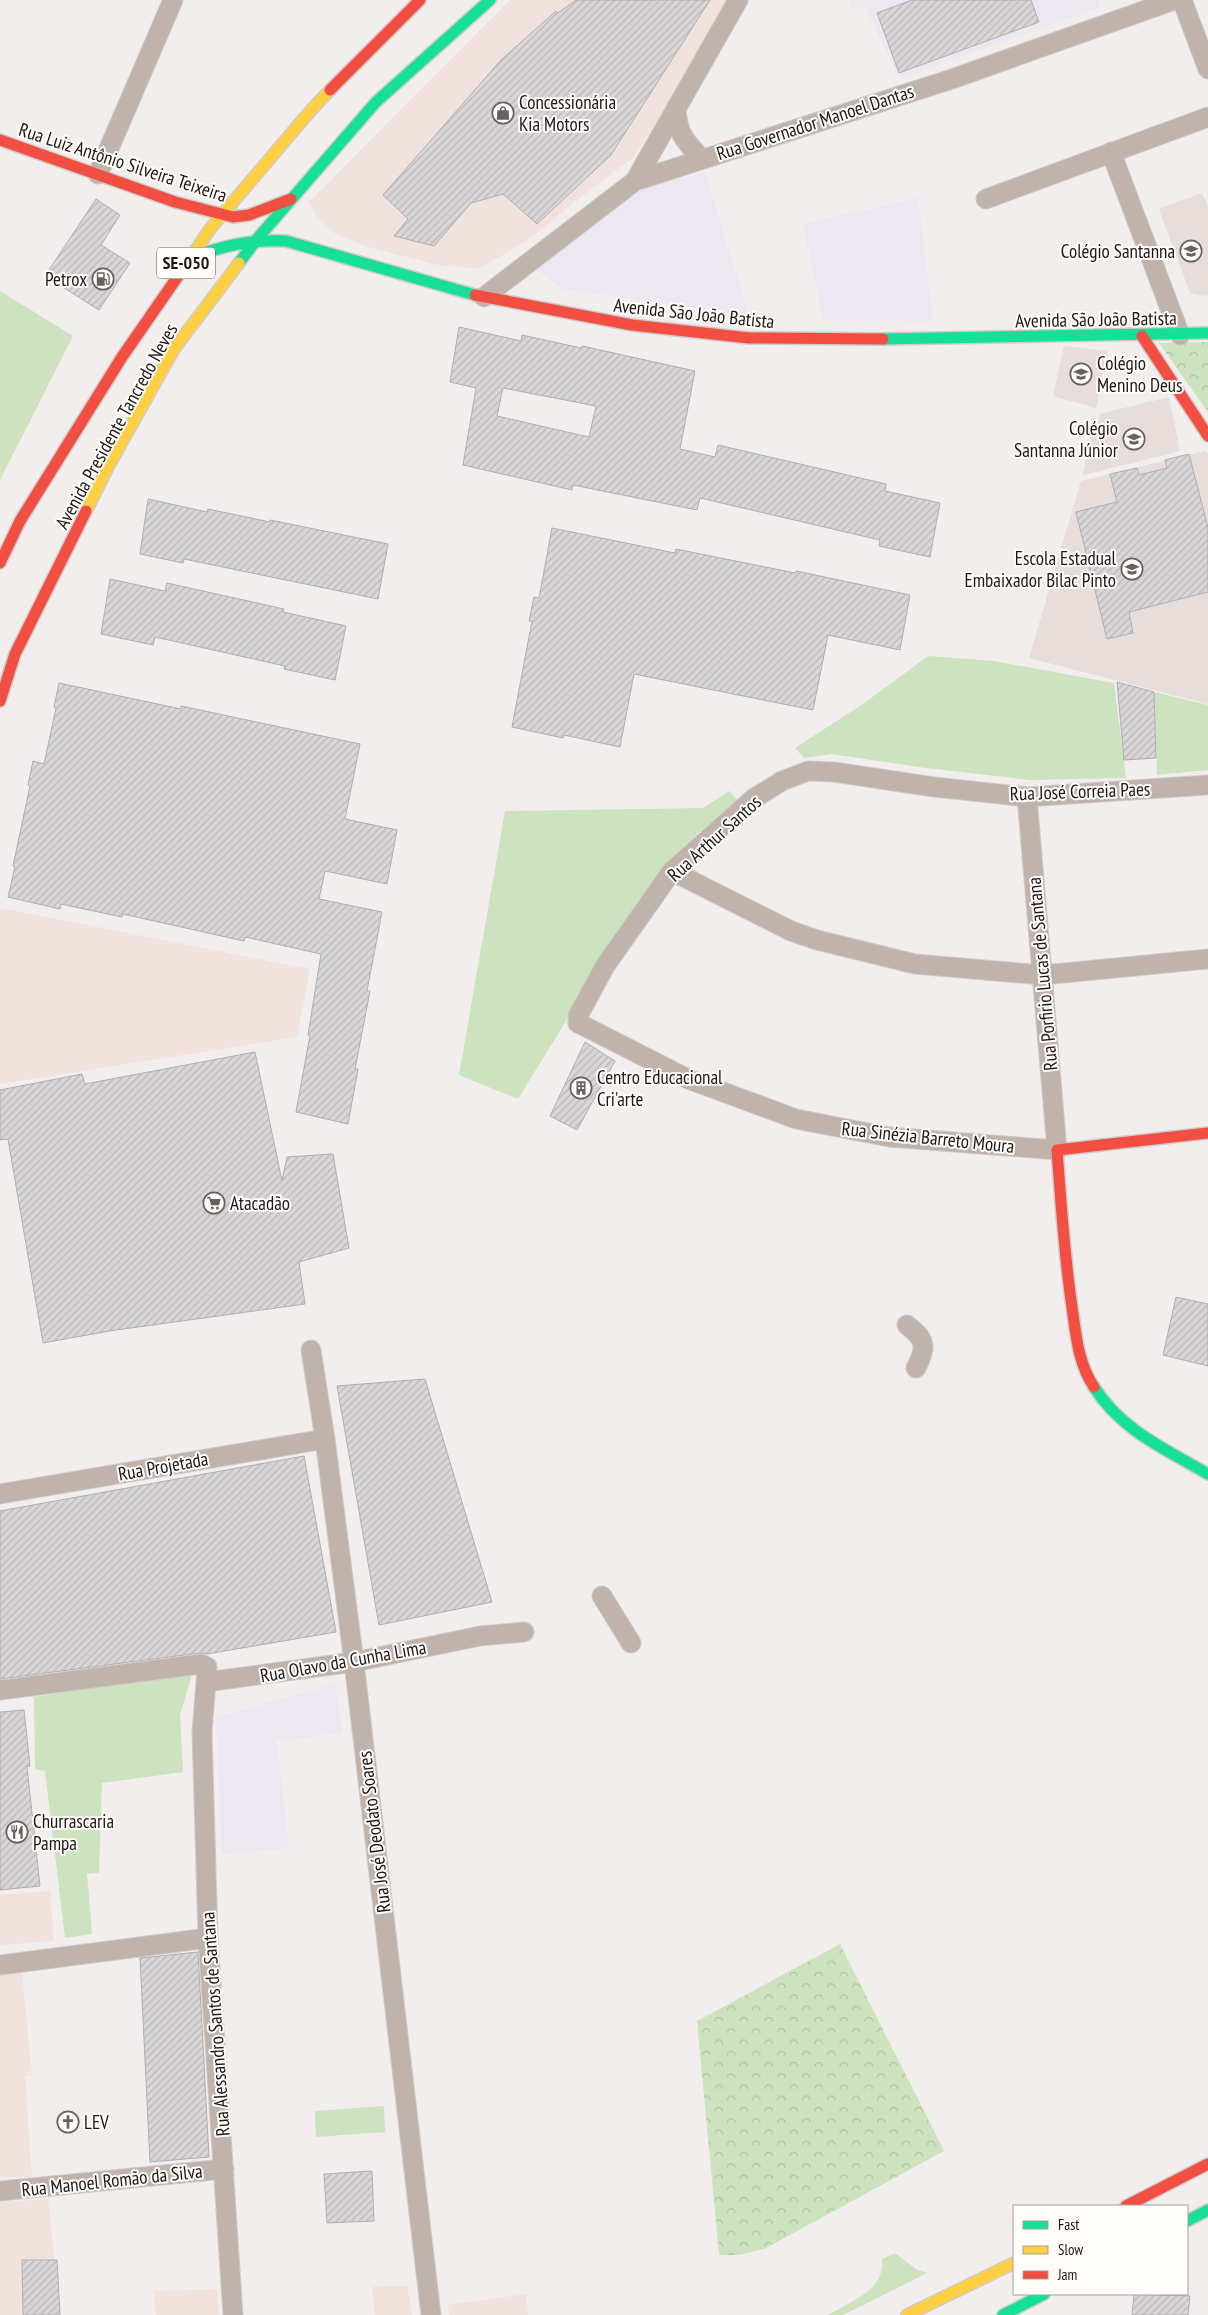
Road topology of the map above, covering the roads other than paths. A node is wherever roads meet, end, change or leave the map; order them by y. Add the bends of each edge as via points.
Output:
1 (173, 0) edge
2 (420, 0) edge
3 (490, 0) edge
4 (738, 0) edge
5 (1174, 0) edge
6 (1182, 0) edge
7 (1208, 69) edge
8 (676, 109) junction
9 (1208, 117) edge
10 (0, 140) edge
11 (1111, 152) junction
12 (700, 158) junction
13 (98, 174) junction
14 (635, 181) junction
15 (986, 199) dead end
16 (291, 200) junction
17 (222, 214) junction
18 (257, 239) junction
19 (190, 258) junction
20 (484, 297) junction
21 (1208, 333) edge
22 (1180, 335) junction
23 (1142, 336) junction
24 (1208, 436) edge
25 (0, 563) edge
26 (0, 701) edge
27 (834, 772) joint
28 (1208, 785) edge
29 (1027, 798) junction
30 (672, 870) junction
31 (1208, 959) edge
32 (1043, 975) junction
33 (578, 1023) joint
34 (1208, 1133) edge
35 (1057, 1150) junction
36 (907, 1325) dead end
37 (311, 1350) dead end
38 (916, 1368) dead end
39 (325, 1438) junction
40 (1208, 1474) edge
41 (0, 1494) edge
42 (602, 1596) dead end
43 (524, 1632) dead end
44 (631, 1643) dead end
45 (354, 1662) junction
46 (206, 1682) junction
47 (0, 1690) edge
48 (208, 1938) junction
49 (0, 1965) edge
50 (1208, 2164) edge
51 (224, 2169) junction
52 (0, 2191) edge
53 (1128, 2205) edge
54 (1208, 2210) edge
55 (1188, 2220) edge
56 (1013, 2263) edge
57 (1042, 2295) edge
58 (233, 2315) edge
59 (431, 2315) edge
60 (907, 2315) edge
61 (1003, 2315) edge

1 - 13 street
2 - 17 street, Avenida Presidente Tancredo Neves / SE-050 via 312,109
3 - 16 street, Avenida Presidente Tancredo Neves / SE-050 via 376,102
4 - 8 street
5 - 12 street, Rua Governador Manoel Dantas via 952,79
6 - 7 street
8 - 12 street via 682,136
8 - 14 street
9 - 11 street
10 - 13 street, Rua Luiz Antônio Silveira Teixeira
11 - 15 street
11 - 22 street
12 - 14 street, Rua Governador Manoel Dantas
13 - 17 street, Rua Luiz Antônio Silveira Teixeira via 175,202
14 - 20 street, Rua Governador Manoel Dantas
16 - 17 street, Rua Luiz Antônio Silveira Teixeira via 249,215 233,217
16 - 18 street, Avenida Presidente Tancredo Neves / SE-050
17 - 19 street, Avenida Presidente Tancredo Neves / SE-050
18 - 19 street, Avenida São João Batista via 237,242
18 - 20 street, Avenida São João Batista via 286,241
18 - 26 street, Avenida Presidente Tancredo Neves / SE-050 via 174,349 114,457 16,654
19 - 25 street, Avenida Presidente Tancredo Neves / SE-050 via 117,365 20,521
20 - 23 street, Avenida São João Batista via 632,326 779,340
21 - 22 street, Avenida São João Batista
22 - 23 street, Avenida São João Batista
23 - 24 street
27 - 29 street, Rua José Correia Paes
27 - 30 street, Rua Arthur Santos via 808,771 782,781 753,799
28 - 29 street, Rua José Correia Paes
29 - 32 street, Rua Porfirio Lucas de Santana
30 - 32 street via 766,920 817,940 915,964
30 - 33 street, Rua Arthur Santos via 605,966 578,1016
31 - 32 street
32 - 35 street, Rua Porfirio Lucas de Santana
33 - 35 street, Rua Sinézia Barreto Moura via 688,1079 796,1119 890,1137
34 - 35 street, Rua Sinézia Barreto Moura
35 - 40 street via 1064,1255 1078,1349 1086,1375 1106,1406 1137,1433
36 - 38 street via 920,1336 924,1348
37 - 39 street, Rua José Deodato Soares
39 - 41 street, Rua Projetada
39 - 45 street, Rua José Deodato Soares
42 - 44 street
43 - 45 street, Rua Olavo da Cunha Lima via 480,1636
45 - 46 street, Rua Olavo da Cunha Lima
45 - 59 street, Rua José Deodato Soares
46 - 47 street via 207,1668 201,1664
46 - 48 street, Rua Alessandro Santos de Santana via 202,1732
48 - 49 street
48 - 51 street, Rua Alessandro Santos de Santana
50 - 53 street
51 - 52 street, Rua Manoel Romão da Silva
51 - 58 street, Rua Alessandro Santos de Santana
54 - 55 street
56 - 60 street
57 - 61 street

